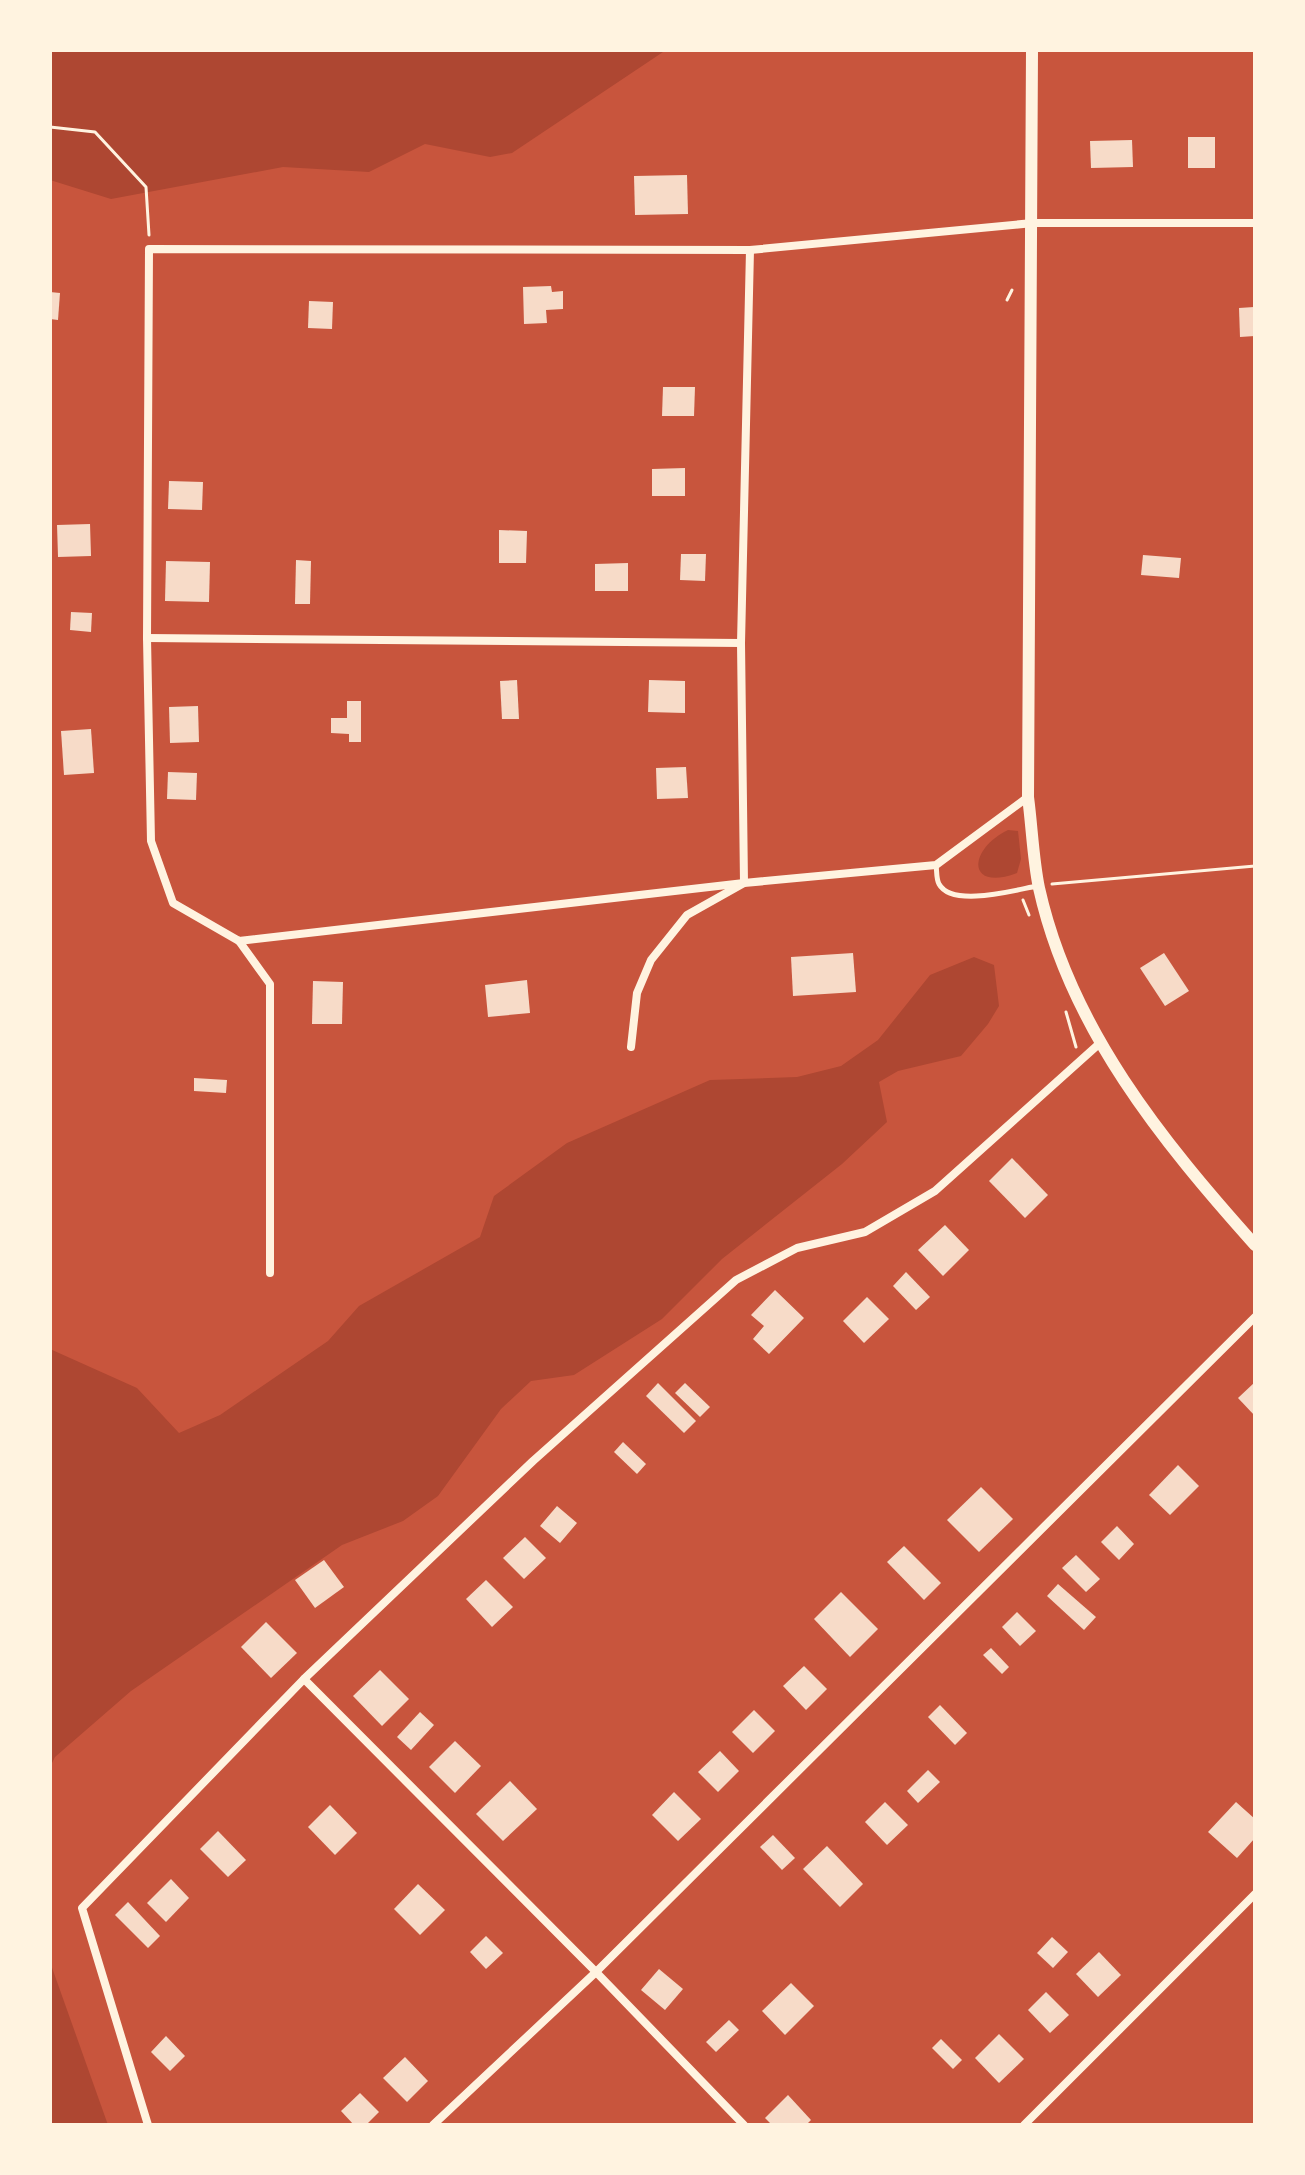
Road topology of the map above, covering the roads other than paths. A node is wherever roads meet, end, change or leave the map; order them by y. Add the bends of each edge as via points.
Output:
1 (1032, 50) edge
2 (1033, 223) junction
3 (1255, 223) edge
4 (750, 250) junction
5 (147, 638) junction
6 (741, 643) junction
7 (1028, 797) junction
8 (936, 865) junction
9 (744, 883) junction
10 (1038, 886) junction
11 (239, 941) junction
12 (1100, 1043) junction
13 (631, 1047) dead end
14 (1255, 1245) edge
15 (270, 1273) dead end
16 (1255, 1317) edge
17 (304, 1679) junction
18 (1255, 1894) edge
19 (596, 1972) junction
20 (148, 2125) edge
21 (433, 2125) edge
22 (744, 2125) edge
23 (1024, 2125) edge

1 - 2 street
2 - 3 street
2 - 4 street
2 - 7 street
4 - 5 street via 149,249
4 - 6 street
5 - 6 street
5 - 11 street via 151,841 173,903
6 - 9 street
7 - 8 street
7 - 10 street
8 - 9 street
8 - 10 lane via 938,883 948,894 962,898
9 - 11 street
9 - 13 street via 687,915 651,960 637,993
10 - 12 street via 1066,976
11 - 15 street via 270,984
12 - 14 street via 1190,1172
12 - 17 street via 935,1191 865,1232 797,1248 736,1280 533,1461
16 - 19 street
17 - 19 street
17 - 20 street via 82,1908
18 - 23 street
19 - 21 street
19 - 22 street

